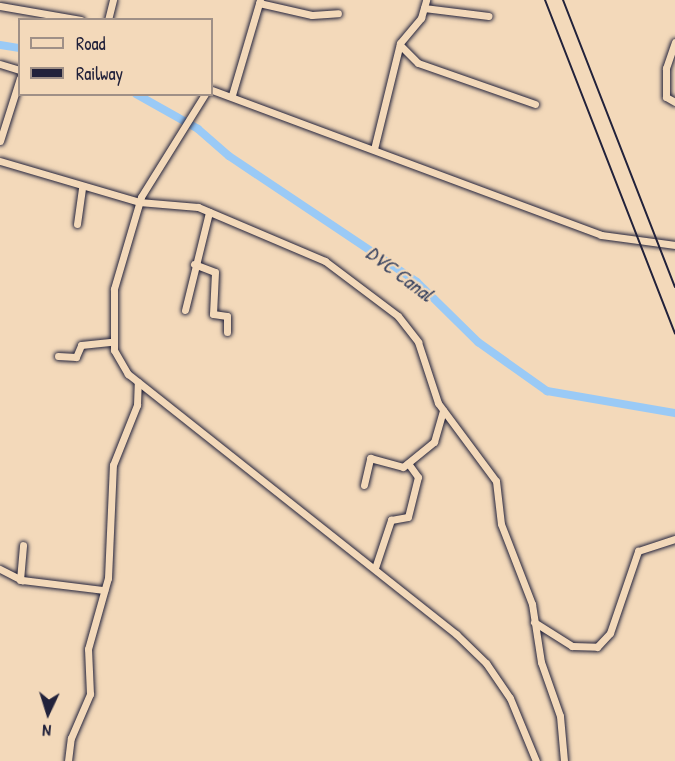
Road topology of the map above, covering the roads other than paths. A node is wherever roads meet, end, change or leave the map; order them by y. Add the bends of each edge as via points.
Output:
1 (113, 0) edge
2 (259, 2) edge
3 (425, 4) edge
4 (0, 6) edge
5 (338, 13) dead end
6 (489, 16) dead end
7 (69, 18) edge
8 (108, 18) edge
9 (675, 42) edge
10 (399, 45) junction
11 (0, 64) edge
12 (18, 69) edge
13 (18, 84) edge
14 (213, 90) edge
15 (232, 95) junction
16 (204, 96) edge
17 (675, 102) edge
18 (535, 104) dead end
19 (0, 141) edge
20 (374, 149) junction
21 (0, 161) edge
22 (82, 188) junction
23 (139, 202) junction
24 (209, 212) junction
25 (77, 224) dead end
26 (675, 245) edge
27 (194, 264) junction
28 (185, 310) dead end
29 (227, 332) dead end
30 (110, 342) junction
31 (58, 356) dead end
32 (138, 382) junction
33 (443, 410) junction
34 (408, 463) junction
35 (363, 485) dead end
36 (675, 539) edge
37 (23, 545) dead end
38 (375, 568) junction
39 (0, 569) edge
40 (21, 579) junction
41 (104, 590) junction
42 (534, 622) junction
43 (68, 761) edge
44 (536, 761) edge
45 (564, 761) edge

1 - 8 street
2 - 5 street via 312,15
2 - 15 street
3 - 6 street
3 - 10 street
4 - 7 street
9 - 17 street via 666,68 666,97
10 - 18 street via 418,63
10 - 20 street
11 - 12 street
13 - 19 street
14 - 15 street
15 - 20 street
16 - 23 street
20 - 26 street via 601,236
21 - 22 street
22 - 23 street
22 - 25 street
23 - 24 street via 193,206
23 - 30 street via 114,289
24 - 27 street
24 - 33 street via 325,261 394,312 418,342
27 - 28 street
27 - 29 street via 215,272 213,313 227,316
30 - 31 street via 80,345 76,357
30 - 32 street
32 - 38 street
32 - 41 street via 137,405 113,465
33 - 34 street via 434,442
33 - 42 street via 496,481 501,524
34 - 35 street via 402,467 370,458
34 - 38 street via 418,477 408,517 391,520
36 - 42 street via 638,551 610,633 597,647 572,646
37 - 40 street
38 - 44 street via 486,663 510,698
39 - 40 street
40 - 41 street
41 - 43 street via 89,647 90,694 71,738
42 - 45 street via 560,716

